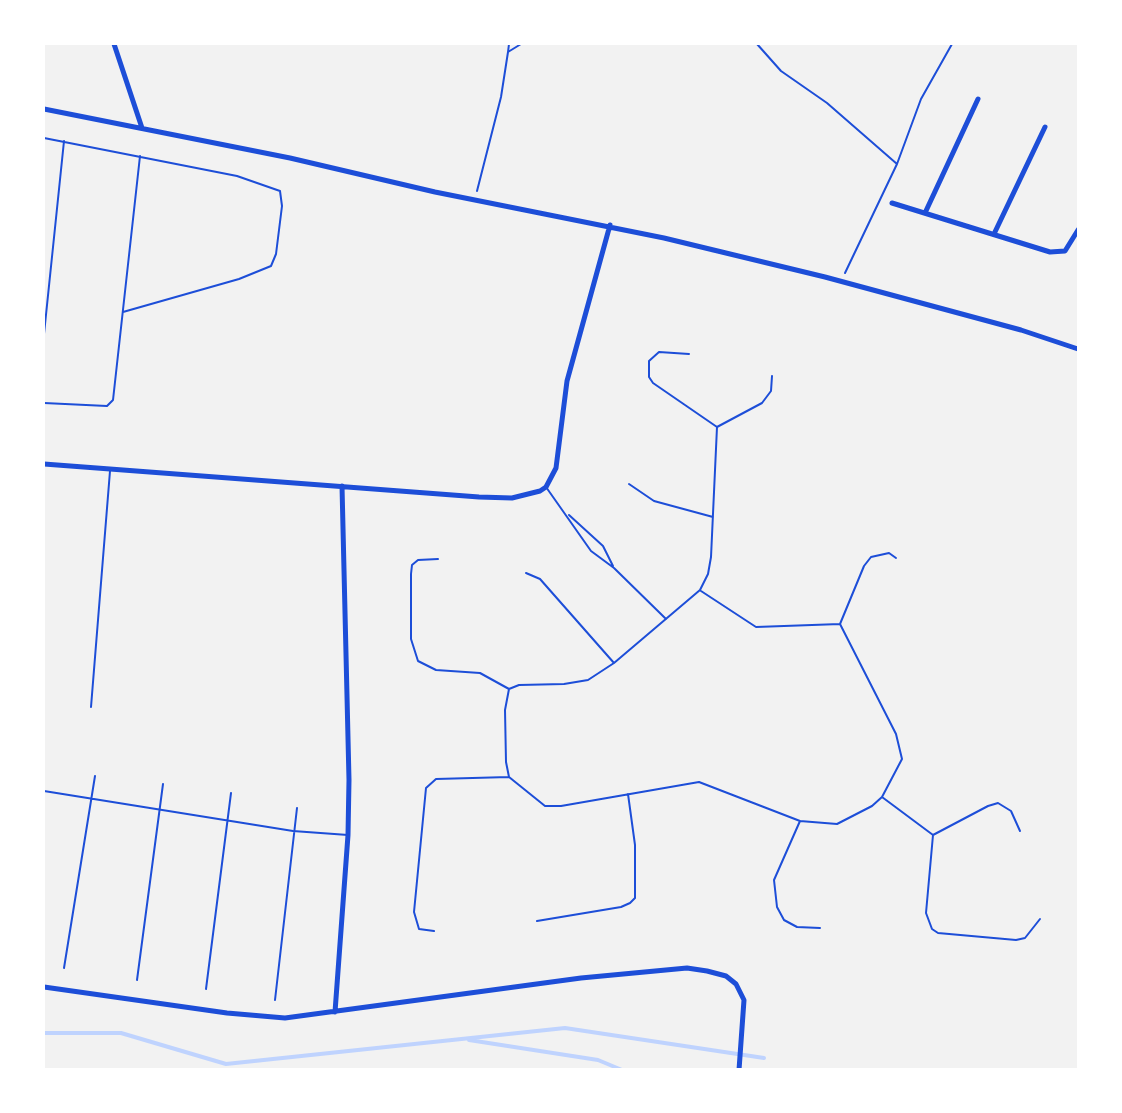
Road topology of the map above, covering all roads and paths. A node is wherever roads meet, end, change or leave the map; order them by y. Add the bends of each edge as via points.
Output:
1 (114, 44) edge
2 (509, 44) edge
3 (521, 44) edge
4 (758, 44) edge
5 (952, 44) edge
6 (508, 52) junction
7 (978, 99) dead end
8 (44, 110) edge
9 (1045, 126) dead end
10 (142, 128) junction
11 (44, 138) edge
12 (64, 141) junction
13 (140, 156) junction
14 (897, 164) junction
15 (475, 200) junction
16 (892, 203) dead end
17 (925, 213) junction
18 (610, 225) junction
19 (1078, 230) edge
20 (994, 234) junction
21 (841, 281) junction
22 (123, 312) junction
23 (44, 334) edge
24 (1078, 349) edge
25 (689, 354) dead end
26 (772, 376) dead end
27 (44, 404) edge
28 (717, 427) junction
29 (44, 464) edge
30 (110, 468) junction
31 (629, 484) dead end
32 (342, 486) junction
33 (546, 487) junction
34 (566, 513) junction
35 (713, 517) junction
36 (896, 558) dead end
37 (438, 559) dead end
38 (614, 568) junction
39 (526, 573) dead end
40 (700, 590) junction
41 (666, 620) junction
42 (840, 624) junction
43 (614, 663) junction
44 (509, 688) junction
45 (91, 708) dead end
46 (95, 776) dead end
47 (509, 777) junction
48 (163, 784) dead end
49 (44, 791) edge
50 (231, 793) dead end
51 (628, 794) junction
52 (882, 797) junction
53 (92, 799) junction
54 (297, 808) dead end
55 (159, 810) junction
56 (226, 820) junction
57 (800, 821) junction
58 (293, 831) junction
59 (1020, 831) dead end
60 (348, 835) junction
61 (933, 835) junction
62 (1041, 919) dead end
63 (537, 921) dead end
64 (820, 928) dead end
65 (434, 931) dead end
66 (64, 968) dead end
67 (137, 980) dead end
68 (44, 987) edge
69 (206, 989) dead end
70 (275, 1000) dead end
71 (335, 1012) junction
72 (739, 1070) edge

1 - 10 street
2 - 6 path
3 - 6 path
4 - 14 path via 781,71 827,103
5 - 14 path via 921,99
6 - 15 path
7 - 17 street
8 - 10 street
9 - 20 street
10 - 15 street
11 - 12 lane
12 - 13 lane
12 - 23 lane
13 - 22 lane
13 - 22 lane via 272,186 280,190 282,206 271,266
14 - 21 path
15 - 18 street
16 - 17 street
17 - 20 street
18 - 21 street
18 - 33 street via 567,381 556,468
19 - 20 street via 1068,248 1058,252
21 - 24 street
22 - 27 lane via 117,386 111,405
25 - 28 lane via 659,351 649,361 650,376 653,383
26 - 28 lane via 771,391 762,403
28 - 35 lane
29 - 30 street
30 - 32 street
30 - 45 lane
31 - 35 lane via 654,501
32 - 33 street via 512,498
32 - 60 street
33 - 34 lane
34 - 38 lane via 591,551
34 - 38 lane via 603,546
35 - 40 lane via 708,574
36 - 42 lane via 889,553 871,557
37 - 44 lane via 418,560 412,565 411,639 418,661 436,670 488,676
38 - 41 lane
39 - 43 lane via 540,579
40 - 41 lane
40 - 42 lane via 756,627
41 - 43 lane
42 - 52 lane via 901,748 899,768
43 - 44 lane via 578,683
44 - 47 lane via 505,710
46 - 53 lane
47 - 51 lane via 552,807
47 - 65 lane via 436,779 426,788 414,912 419,929
48 - 55 lane
49 - 53 lane
50 - 56 lane
51 - 57 lane via 699,782
51 - 63 lane via 635,845 635,898 621,907
52 - 57 lane via 837,824
52 - 61 lane
53 - 55 lane
53 - 66 lane
54 - 58 lane
55 - 56 lane
55 - 67 lane
56 - 58 lane
56 - 69 lane
57 - 64 lane via 777,869 776,899 784,920 797,927
58 - 60 lane
58 - 70 lane
59 - 61 lane via 1011,811 998,803
60 - 71 street
61 - 62 lane via 926,913 932,929 938,933 1016,940 1025,938
68 - 71 street via 258,1016 285,1018
71 - 72 street via 581,978 687,969 726,976 736,984 744,1000

